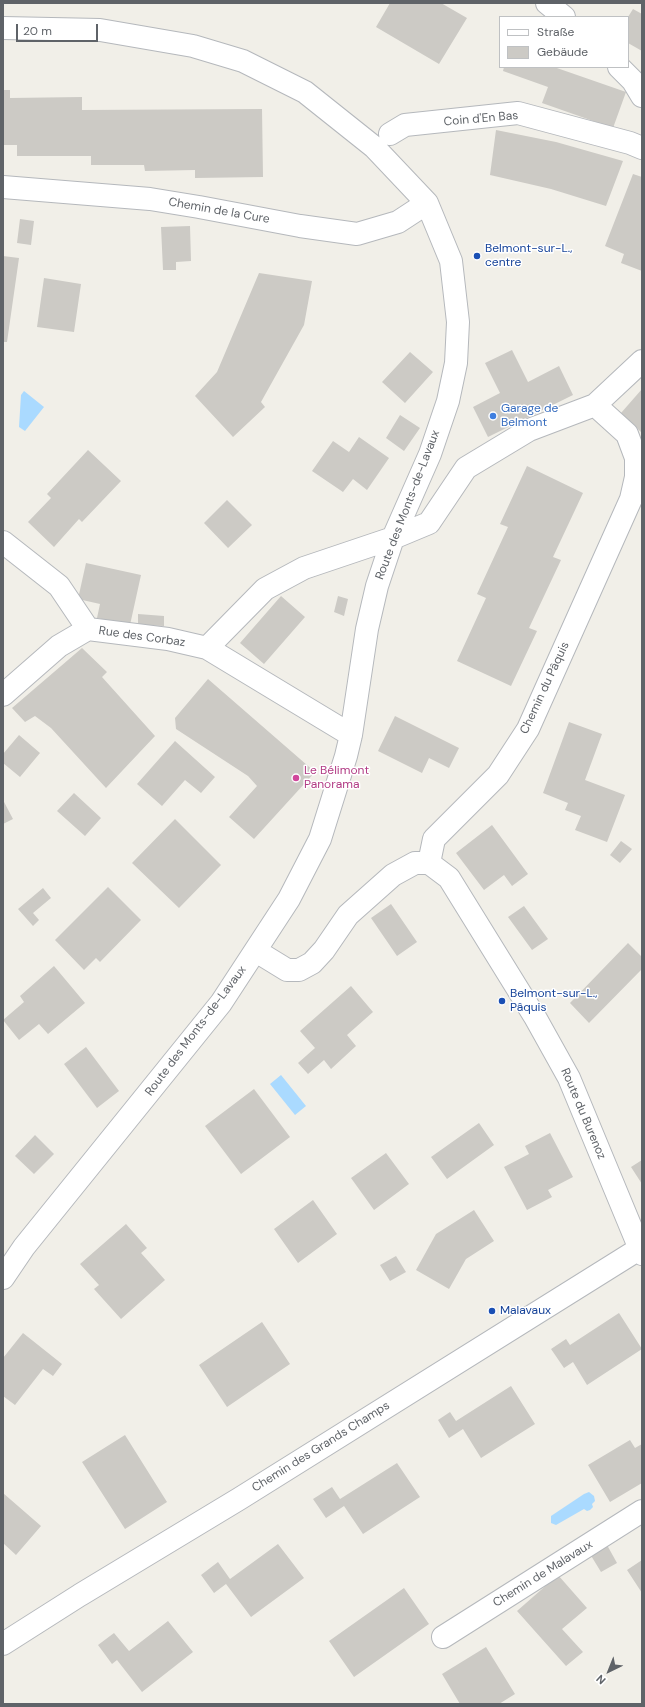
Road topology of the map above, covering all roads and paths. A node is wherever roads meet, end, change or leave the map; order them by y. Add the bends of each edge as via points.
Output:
1 (547, 3) edge
2 (563, 16) edge
3 (3, 28) edge
4 (620, 68) edge
5 (642, 96) edge
6 (390, 134) dead end
7 (642, 148) edge
8 (3, 188) edge
9 (427, 203) junction
10 (642, 361) edge
11 (595, 405) junction
12 (393, 538) junction
13 (3, 542) edge
14 (88, 629) junction
15 (207, 648) junction
16 (3, 695) edge
17 (352, 735) junction
18 (429, 864) junction
19 (256, 951) junction
20 (640, 1251) edge
21 (3, 1278) edge
22 (642, 1511) edge
23 (443, 1637) dead end
24 (3, 1644) edge

1 - 2 street
3 - 9 street, Route des Monts-de-Lavaux via 100,30 193,46 243,61 304,92 374,147
4 - 5 street via 633,81
6 - 7 street, Coin d'En Bas via 405,125 518,113
8 - 9 street, Chemin de la Cure via 150,200 357,234 398,222
9 - 12 street, Route des Monts-de-Lavaux via 451,261 458,322 456,363 448,401 430,454
10 - 11 street
11 - 12 street via 529,430 466,468 429,523
11 - 18 street, Chemin du Pâquis via 627,434 636,458 636,477 631,498 528,729 498,775 434,839
12 - 15 street via 304,568 265,589
12 - 17 street, Route des Monts-de-Lavaux via 377,586 369,622
13 - 14 street via 59,586
14 - 15 street, Rue des Corbaz via 168,639
14 - 16 street, Rue des Corbaz via 59,646
15 - 17 street, Rue des Corbaz
17 - 19 street, Route des Monts-de-Lavaux via 320,839 289,899
18 - 19 street via 415,862 393,875 348,915 324,950 312,963 300,970 287,970
18 - 20 street, Route du Burenoz via 449,878 569,1078
19 - 21 street, Route des Monts-de-Lavaux via 221,1002 24,1247
20 - 24 street, Chemin des Grands Champs
22 - 23 street, Chemin de Malavaux

